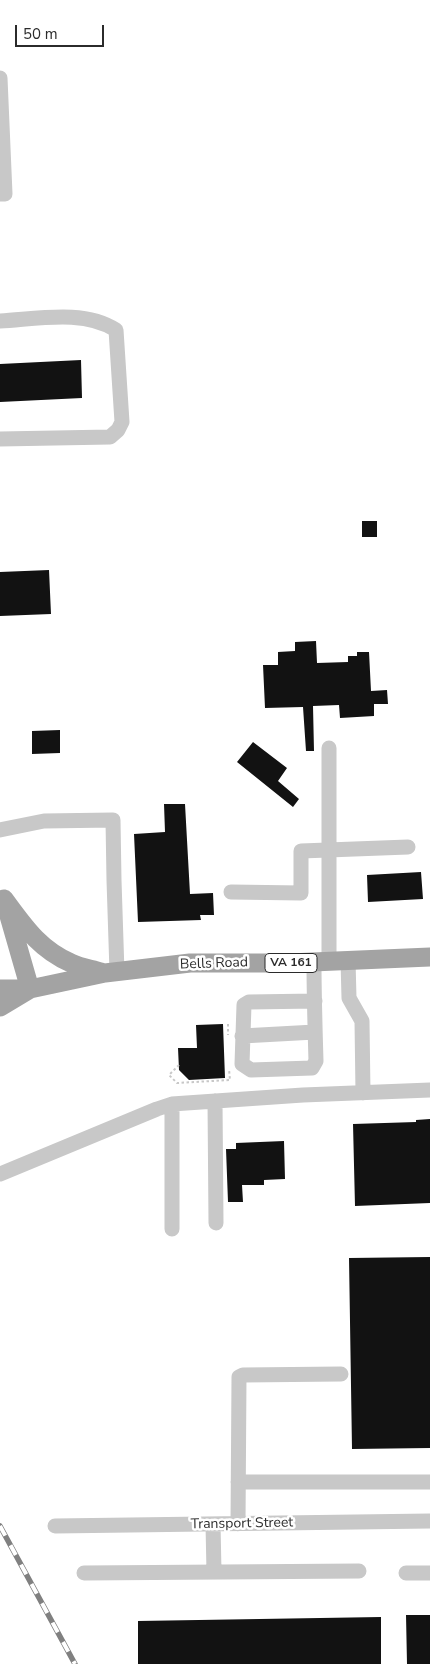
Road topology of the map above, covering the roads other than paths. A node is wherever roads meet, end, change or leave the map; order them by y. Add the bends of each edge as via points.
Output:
1 (0, 72) edge
2 (0, 78) edge
3 (2, 168) edge
4 (0, 194) edge
5 (0, 321) edge
6 (0, 439) edge
7 (330, 748) dead end
8 (0, 830) edge
9 (408, 847) dead end
10 (330, 850) junction
11 (232, 892) dead end
12 (2, 893) edge
13 (430, 957) edge
14 (348, 960) junction
15 (322, 961) junction
16 (111, 973) junction
17 (0, 989) edge
18 (30, 989) junction
19 (315, 1001) junction
20 (0, 1007) edge
21 (315, 1032) junction
22 (235, 1037) junction
23 (430, 1090) edge
24 (363, 1093) junction
25 (215, 1101) junction
26 (172, 1104) junction
27 (0, 1174) edge
28 (216, 1223) dead end
29 (172, 1229) dead end
30 (341, 1374) dead end
31 (238, 1482) junction
32 (430, 1482) edge
33 (430, 1521) edge
34 (213, 1524) junction
35 (238, 1524) junction
36 (55, 1526) dead end
37 (360, 1571) dead end
38 (214, 1572) junction
39 (84, 1573) dead end
40 (406, 1573) dead end
41 (430, 1573) edge

1 - 2 street
2 - 3 street
3 - 4 street via 5,194
5 - 6 street via 79,316 116,330 122,422 110,437
7 - 10 street
8 - 16 street via 44,821 114,820
9 - 10 street
10 - 11 street via 301,851 302,893
10 - 15 street
12 - 16 main road, VA 161 via 44,948 73,964
12 - 18 main road, VA 161
13 - 14 main road, Bells Road / VA 161
14 - 15 main road, Bells Road / VA 161
14 - 24 street via 349,998 362,1021
15 - 16 main road, Bells Road / VA 161 via 190,963
15 - 19 street
16 - 18 main road, Bells Road / VA 161
17 - 18 main road
18 - 20 main road
19 - 21 street
19 - 22 street via 248,1002 244,1005
21 - 22 street
21 - 22 street via 316,1061 312,1068 251,1070 242,1064
23 - 24 street
24 - 25 street
25 - 26 street
25 - 28 street
26 - 27 street
26 - 29 street
30 - 31 street via 239,1377
31 - 32 street
31 - 35 street
33 - 35 street, Transport Street
34 - 35 street, Transport Street
34 - 36 street, Transport Street
34 - 38 street
37 - 38 street
38 - 39 street
40 - 41 street

